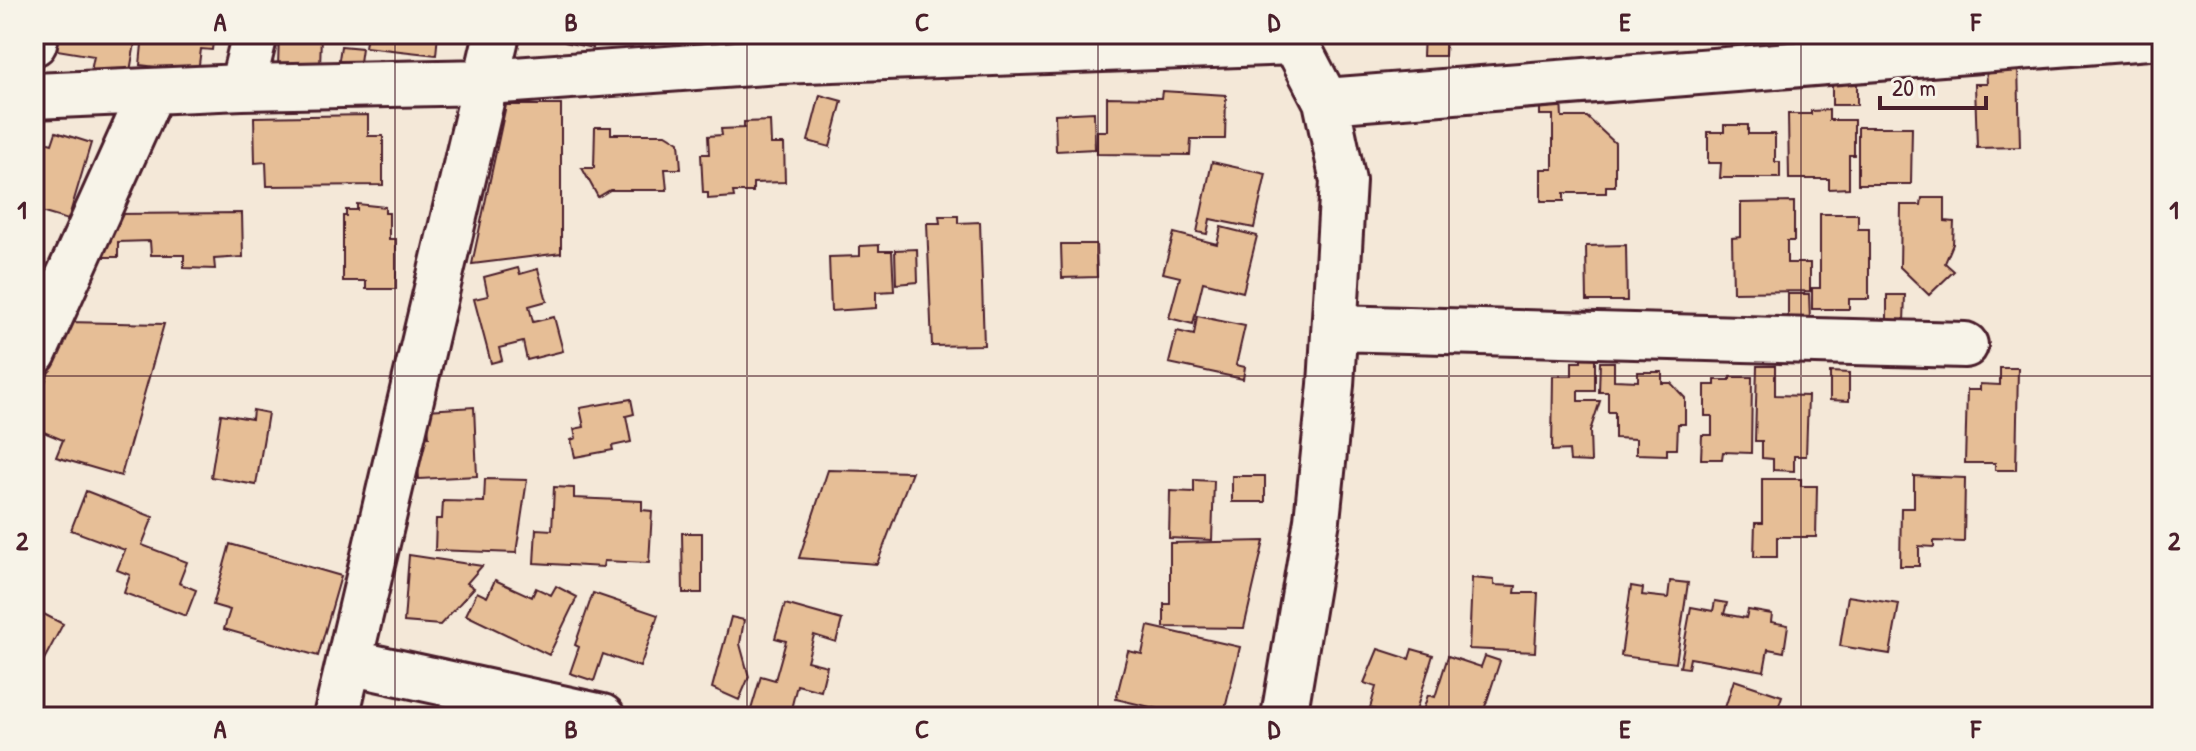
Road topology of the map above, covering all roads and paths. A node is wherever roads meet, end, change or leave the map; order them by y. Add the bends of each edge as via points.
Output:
1 (36, 34) edge
2 (255, 34) edge
3 (497, 34) edge
4 (2162, 36) edge
5 (1292, 38) edge
6 (34, 43) edge
7 (782, 48) edge
8 (487, 82) junction
9 (242, 87) junction
10 (152, 91) junction
11 (34, 96) edge
12 (1326, 101) junction
13 (1335, 328) junction
14 (1965, 345) dead end
15 (34, 353) edge
16 (349, 662) junction
17 (336, 717) edge
18 (602, 717) edge
19 (1284, 717) edge

1 - 6 street
2 - 9 street
3 - 8 street
4 - 12 street
5 - 7 street
5 - 12 street
7 - 8 street
8 - 9 street
8 - 16 street
9 - 10 street
10 - 11 street
10 - 15 street
12 - 13 street via 1343,181
13 - 14 street
13 - 19 street via 1317,520
16 - 17 street
16 - 18 street

